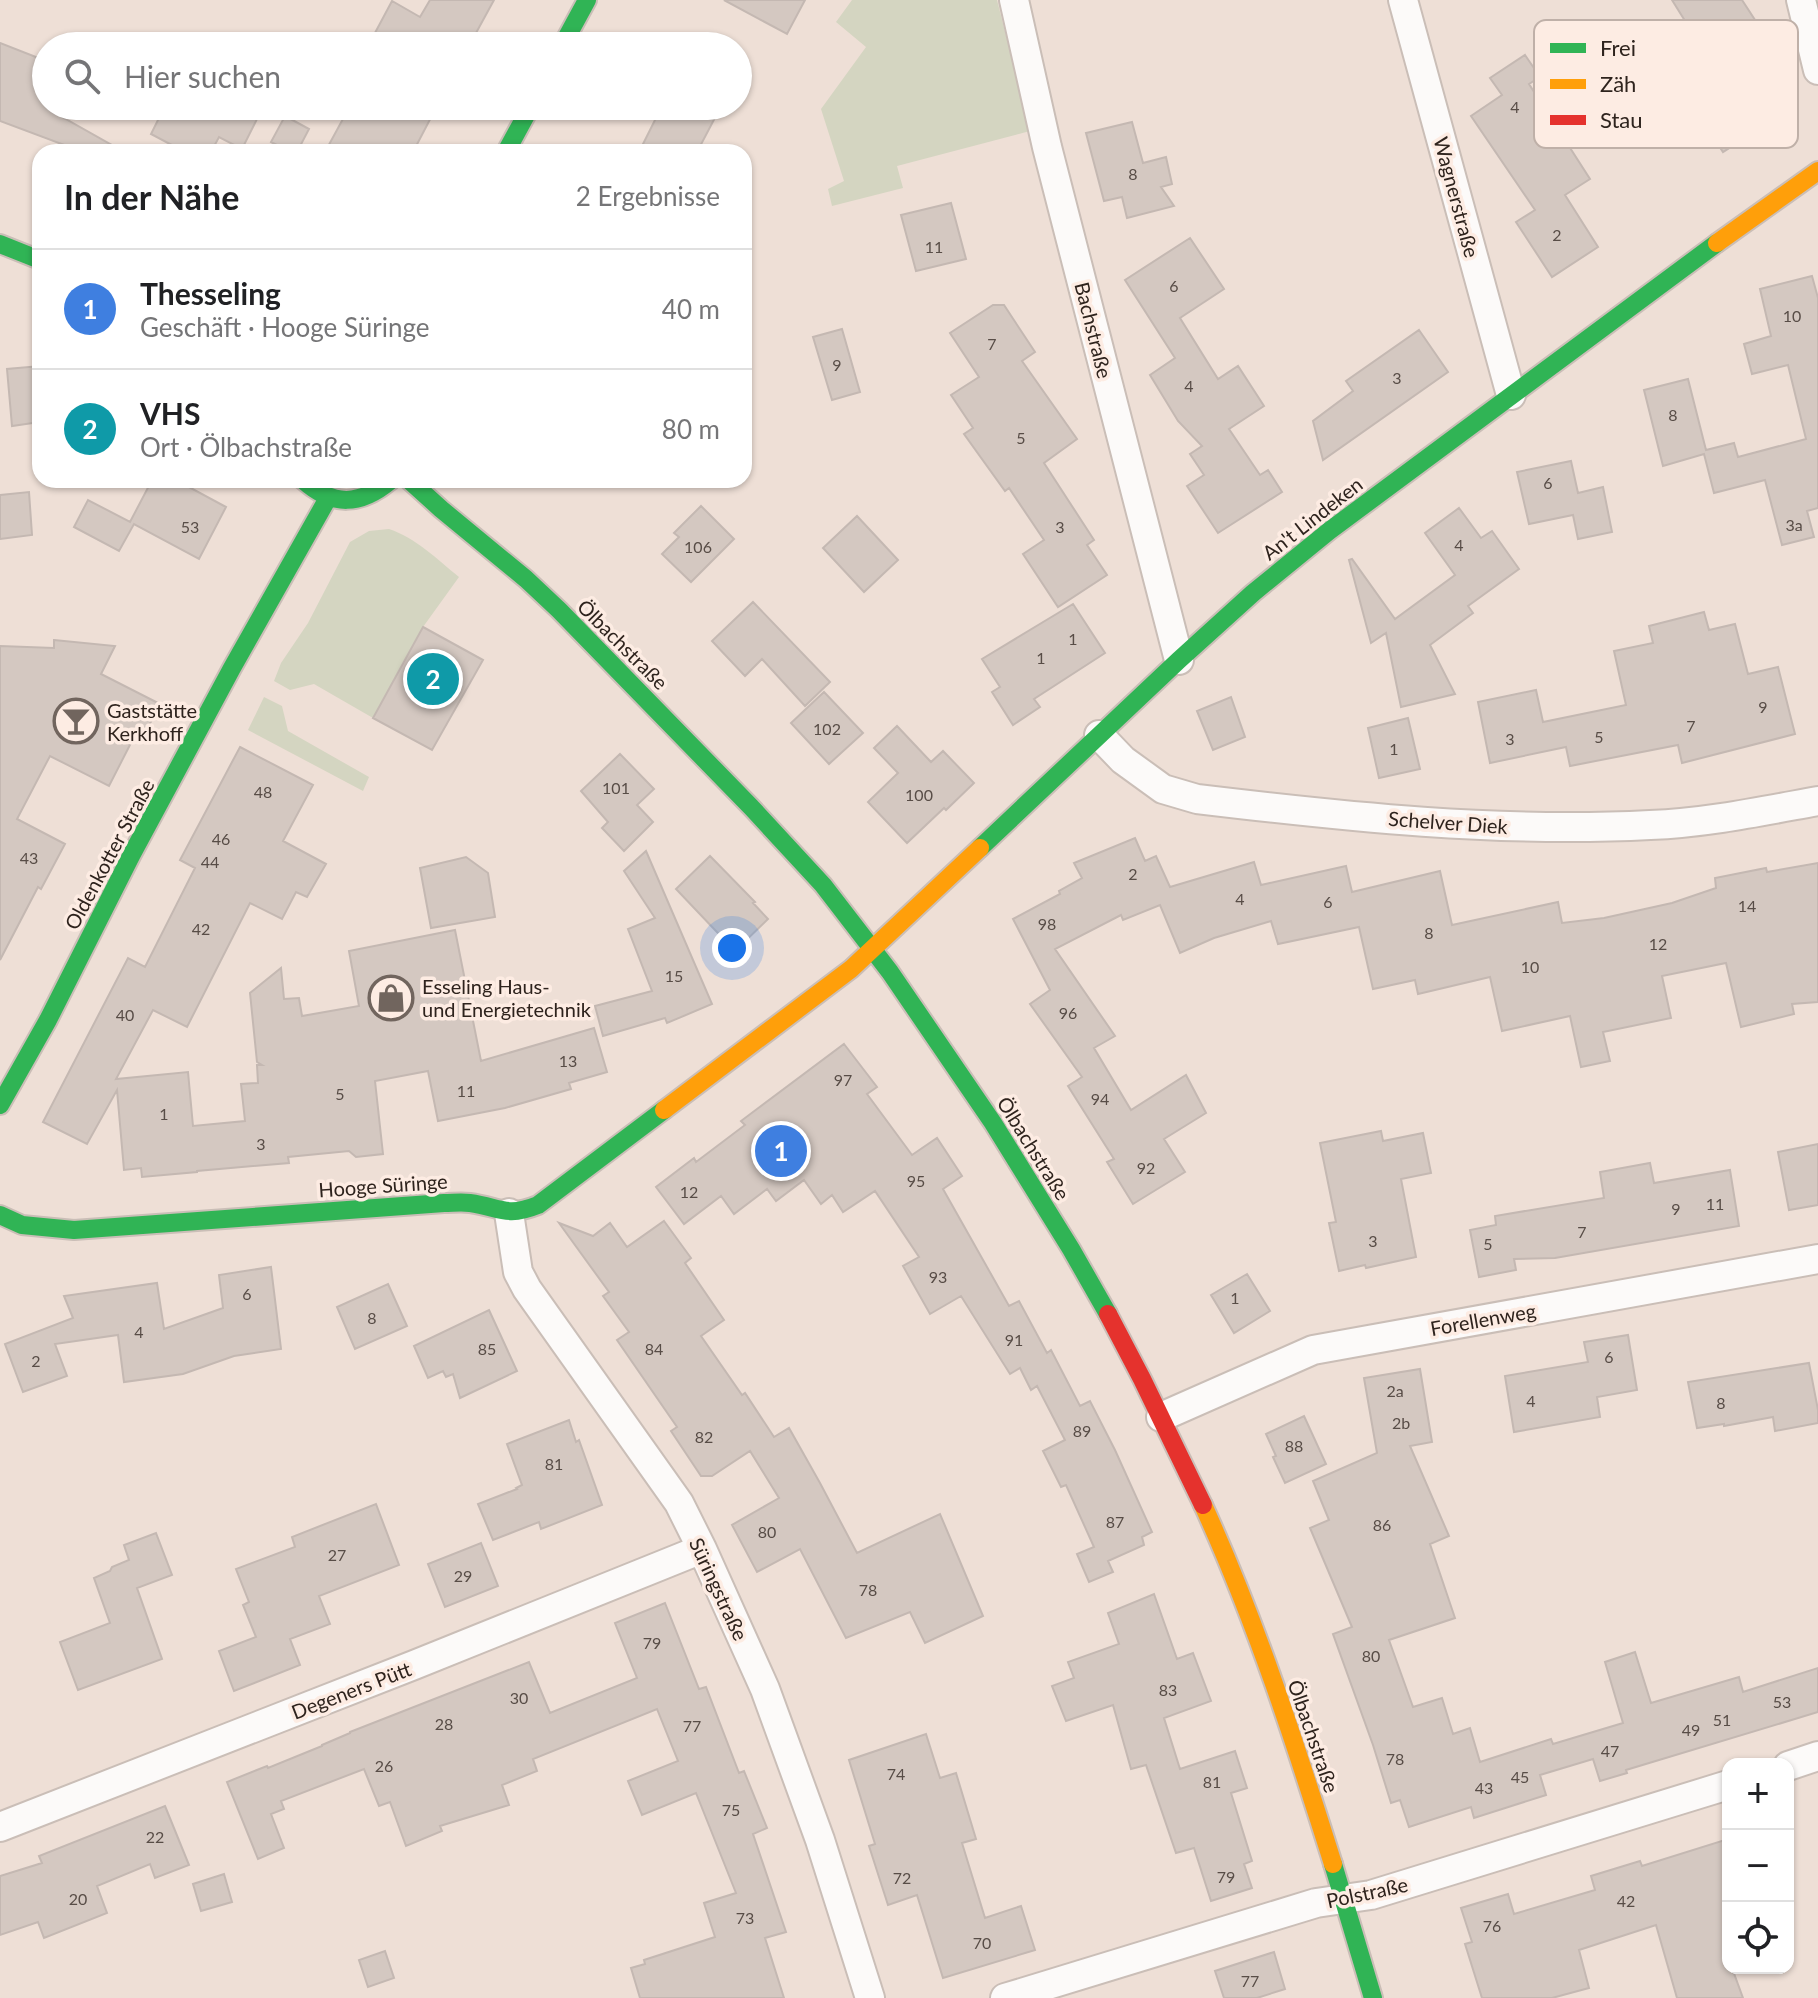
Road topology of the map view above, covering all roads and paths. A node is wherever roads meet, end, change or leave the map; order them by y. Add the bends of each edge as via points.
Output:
1 (587, 0) edge
2 (1014, 0) edge
3 (1403, 0) edge
4 (1801, 0) edge
5 (570, 32) edge
6 (1818, 70) edge
7 (523, 120) edge
8 (510, 144) edge
9 (1818, 171) edge
10 (0, 244) edge
11 (32, 257) edge
12 (1511, 395) junction
13 (311, 488) edge
14 (382, 488) edge
15 (418, 488) edge
16 (328, 498) junction
17 (1179, 660) junction
18 (1099, 735) junction
19 (1818, 801) edge
20 (874, 947) junction
21 (0, 1105) edge
22 (509, 1213) junction
23 (0, 1215) edge
24 (1818, 1259) edge
25 (1161, 1417) junction
26 (702, 1549) junction
27 (1818, 1756) edge
28 (1794, 1764) edge
29 (1722, 1787) edge
30 (0, 1827) edge
31 (1344, 1900) junction
32 (870, 1998) edge
33 (1005, 1998) edge
34 (1373, 1998) edge

1 - 5 street
2 - 17 street, Bachstraße
3 - 12 street, Wagnerstraße
4 - 6 street
7 - 8 street
9 - 12 street, An't Lindeken
10 - 11 street
12 - 17 street, An't Lindeken via 1329,531
13 - 16 street
14 - 16 street via 361,499
15 - 20 street, Ölbachstraße via 541,593 606,657 769,826
16 - 21 street, Oldenkotter Straße
17 - 18 street, An't Lindeken
18 - 19 street, Schelver Diek via 1163,789 1197,799 1417,821 1537,828 1652,825
18 - 20 street, An't Lindeken
20 - 22 street via 538,1205
20 - 25 street, Ölbachstraße via 1045,1206
22 - 23 street, Hooge Süringe via 471,1203 444,1203 74,1230 22,1225
22 - 26 street, Süringstraße via 518,1272 527,1289 679,1503
24 - 25 street, Forellenweg via 1313,1350
25 - 31 street, Ölbachstraße via 1250,1621
26 - 30 street, Degeners Pütt
26 - 32 street, Süringstraße via 765,1689
27 - 28 street
29 - 31 street, Polstraße
31 - 33 street, Polstraße via 1316,1903
31 - 34 street, Ölbachstraße

